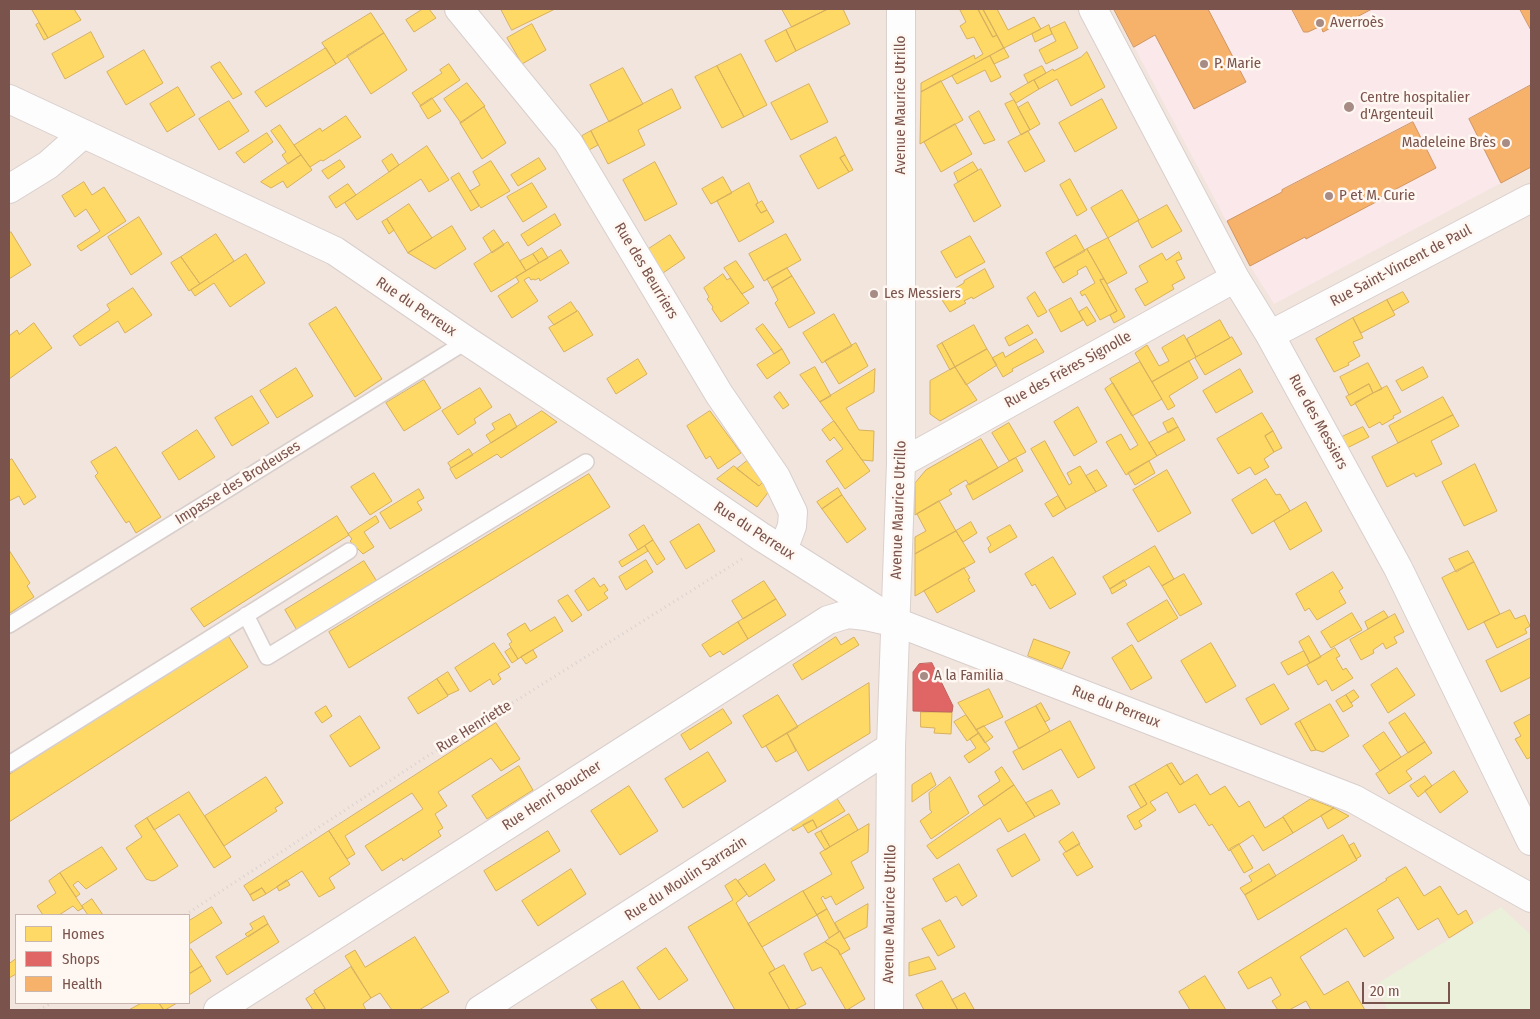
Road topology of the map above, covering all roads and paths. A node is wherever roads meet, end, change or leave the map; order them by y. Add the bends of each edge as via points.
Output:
1 (460, 9) edge
2 (902, 9) edge
3 (1093, 9) edge
4 (9, 99) edge
5 (82, 135) junction
6 (9, 189) edge
7 (1531, 198) edge
8 (1235, 278) junction
9 (1270, 335) junction
10 (467, 341) junction
11 (586, 462) dead end
12 (901, 463) junction
13 (771, 543) junction
14 (349, 551) dead end
15 (246, 616) junction
16 (896, 622) junction
17 (9, 625) edge
18 (891, 747) junction
19 (9, 764) edge
20 (1531, 840) edge
21 (1531, 898) edge
22 (186, 914) edge
23 (218, 1010) edge
24 (480, 1010) edge
25 (888, 1010) edge

1 - 13 street, Rue des Beurriers via 568,142 719,394 776,478 793,512 792,526
2 - 12 street, Avenue Maurice Utrillo
3 - 8 street, Rue des Messiers
4 - 5 street, Rue du Perreux
5 - 6 street via 48,165
5 - 10 street, Rue du Perreux via 335,251
7 - 9 street, Rue Saint-Vincent de Paul
8 - 9 street, Rue des Messiers
8 - 12 street, Rue des Frères Signolle
9 - 20 street, Rue des Messiers via 1398,568
10 - 13 street, Rue du Perreux
10 - 17 lane, Impasse des Brodeuses
11 - 15 lane via 267,657
12 - 16 street, Avenue Maurice Utrillo
13 - 16 street, Rue du Perreux
13 - 22 path, Rue Henriette via 423,759
14 - 15 lane
15 - 19 lane
16 - 18 street, Avenue Maurice Utrillo
16 - 21 street, Rue du Perreux via 1354,799
16 - 23 street, Rue Henri Boucher via 848,614 828,620
18 - 24 street, Rue du Moulin Sarrazin
18 - 25 street, Avenue Maurice Utrillo

